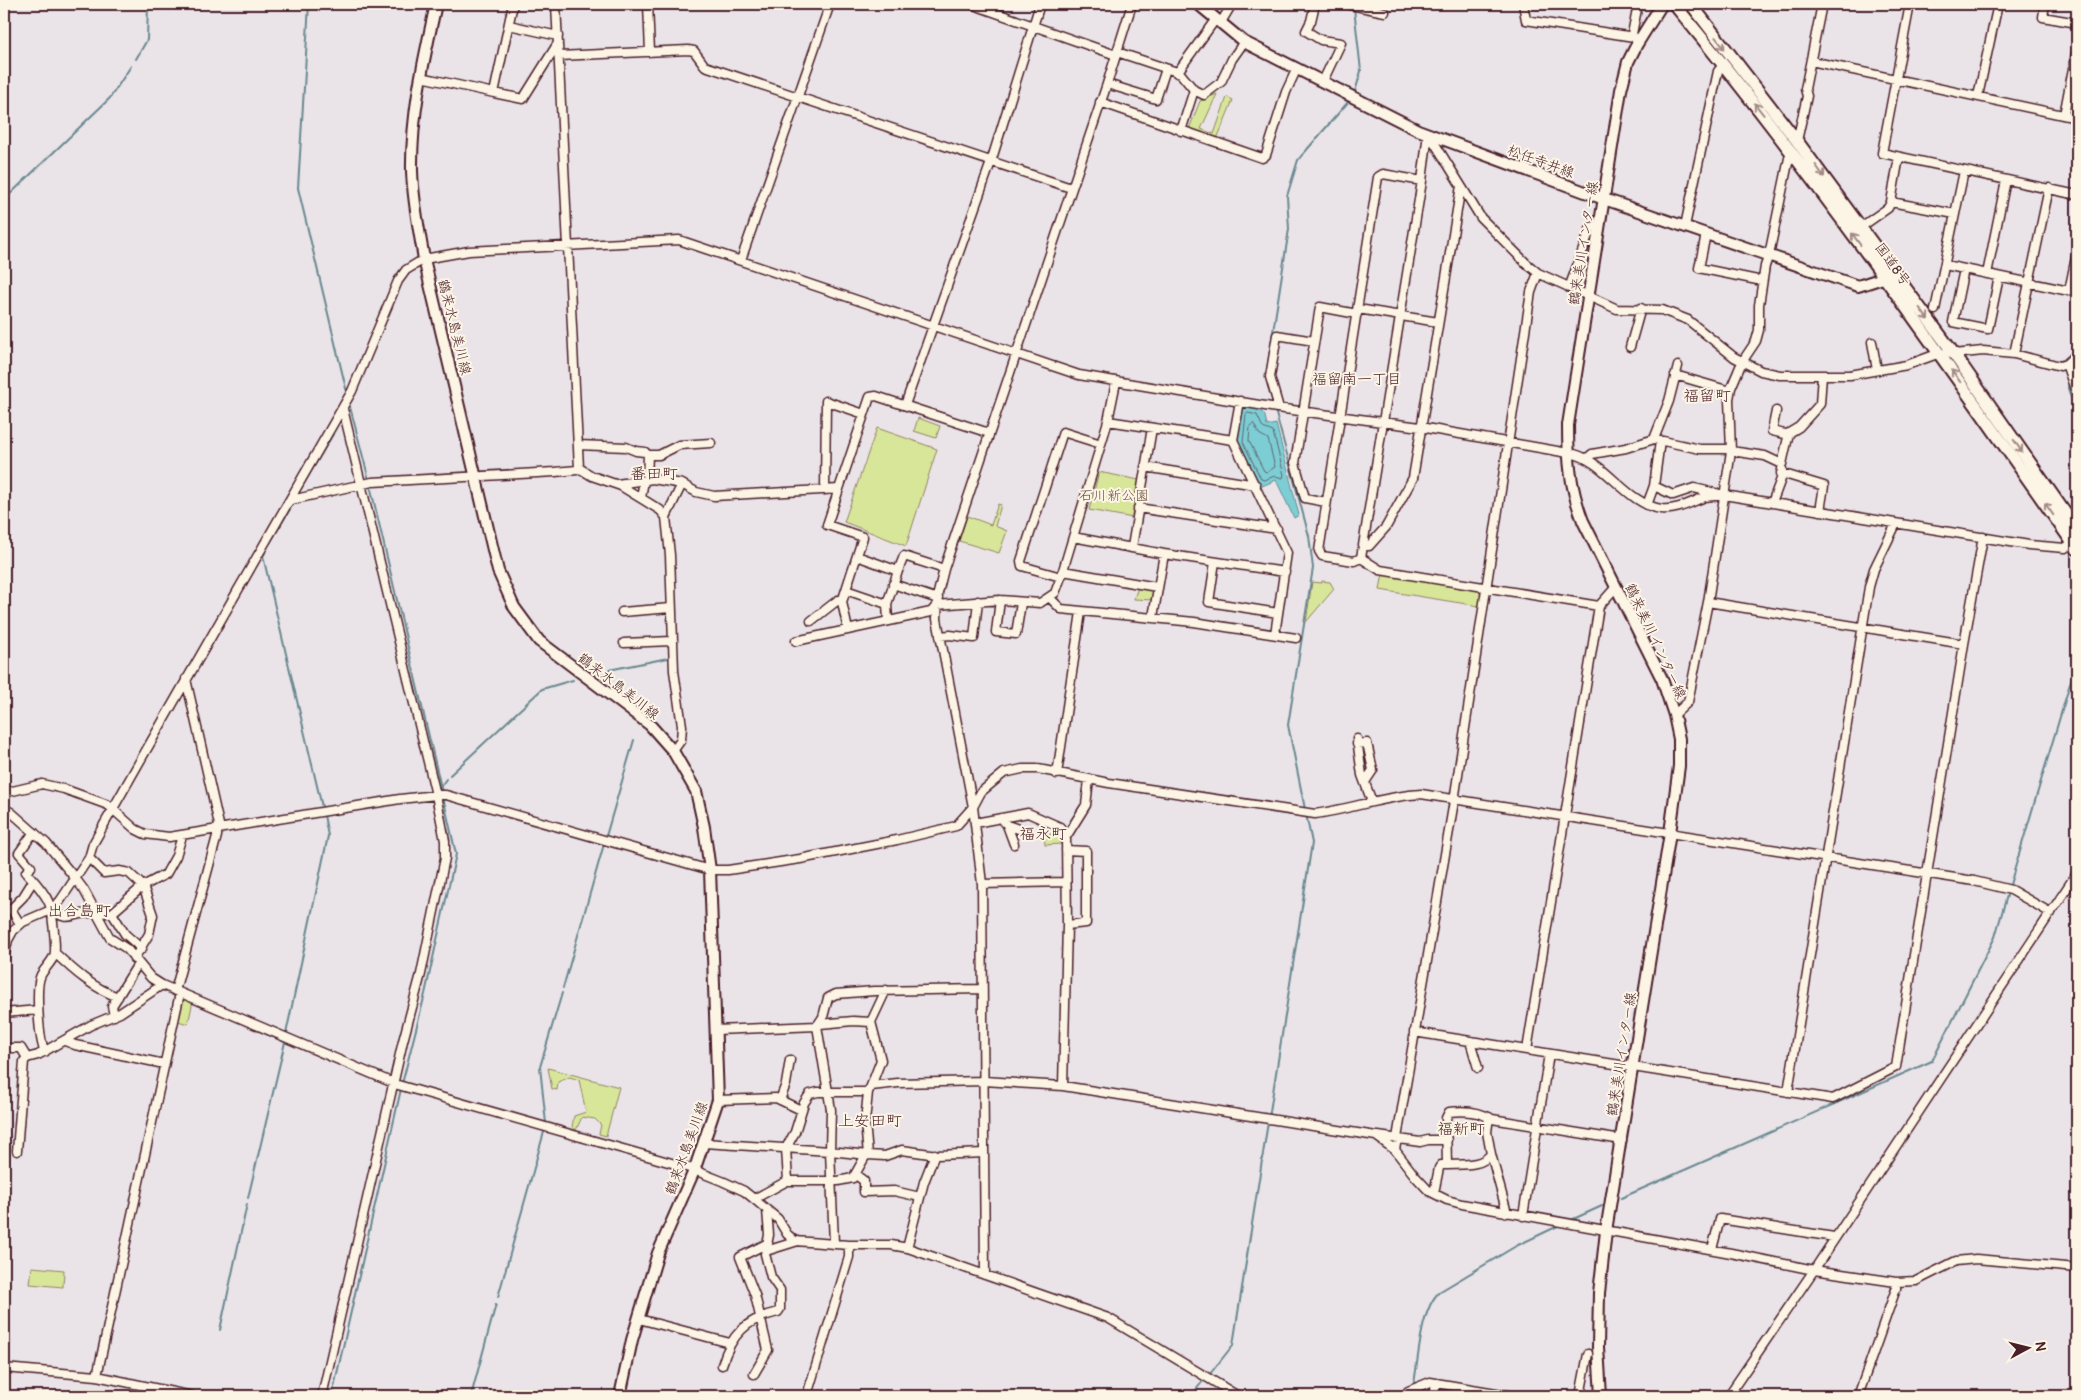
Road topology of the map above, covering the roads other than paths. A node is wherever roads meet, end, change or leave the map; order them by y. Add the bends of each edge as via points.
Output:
1 (436, 4) edge
2 (513, 4) edge
3 (556, 4) edge
4 (648, 4) edge
5 (830, 4) edge
6 (971, 4) edge
7 (1040, 4) edge
8 (1132, 4) edge
9 (1198, 4) edge
10 (1232, 4) edge
11 (1315, 4) edge
12 (1523, 4) edge
13 (1638, 4) edge
14 (1662, 4) edge
15 (1674, 4) edge
16 (1691, 4) edge
17 (1822, 4) edge
18 (1910, 4) edge
19 (1998, 4) edge
20 (2045, 4) edge
21 (1352, 5) edge
22 (1370, 6) edge
23 (1385, 12) dead end
24 (1218, 22) junction
25 (2077, 23) edge
26 (508, 24) junction
27 (1033, 26) junction
28 (558, 39) junction
29 (1635, 40) junction
30 (1244, 42) junction
31 (2077, 48) edge
32 (650, 52) junction
33 (1117, 54) junction
34 (558, 56) junction
35 (1811, 61) junction
36 (1724, 64) junction
37 (1166, 68) junction
38 (1297, 68) junction
39 (1177, 72) junction
40 (421, 77) junction
41 (1895, 79) junction
42 (1323, 82) junction
43 (1107, 84) junction
44 (1805, 89) junction
45 (1194, 90) junction
46 (494, 93) junction
47 (1978, 96) junction
48 (798, 97) junction
49 (1100, 102) junction
50 (2064, 115) junction
51 (2077, 118) edge
52 (1795, 128) dead end
53 (1181, 131) junction
54 (1428, 133) junction
55 (1798, 141) junction
56 (1899, 157) junction
57 (1789, 158) dead end
58 (991, 162) junction
59 (1964, 171) junction
60 (2006, 180) junction
61 (1422, 181) junction
62 (1461, 186) junction
63 (1071, 188) junction
64 (2049, 188) junction
65 (2077, 195) edge
66 (1604, 199) junction
67 (1891, 202) junction
68 (1956, 214) junction
69 (1600, 225) junction
70 (1685, 226) junction
71 (1861, 227) junction
72 (1706, 234) junction
73 (567, 246) junction
74 (2077, 252) edge
75 (1770, 255) junction
76 (424, 259) junction
77 (741, 260) junction
78 (1945, 265) junction
79 (1964, 270) junction
80 (1538, 273) junction
81 (1987, 274) junction
82 (1890, 276) junction
83 (1999, 277) junction
84 (1762, 281) junction
85 (2029, 282) junction
86 (1569, 288) junction
87 (1588, 297) junction
88 (1641, 308) junction
89 (1935, 310) dead end
90 (1357, 311) junction
91 (1401, 316) junction
92 (1438, 322) junction
93 (933, 325) junction
94 (1314, 341) junction
95 (1872, 342) dead end
96 (1630, 347) dead end
97 (1940, 353) junction
98 (1016, 354) junction
99 (1954, 354) junction
100 (2014, 354) junction
101 (2077, 354) edge
102 (1742, 362) junction
103 (1678, 366) dead end
104 (2068, 368) junction
105 (1877, 370) junction
106 (1676, 375) junction
107 (1822, 375) junction
108 (1116, 382) junction
109 (1730, 391) junction
110 (2077, 395) edge
111 (1240, 402) junction
112 (906, 405) junction
113 (344, 406) junction
114 (1276, 407) junction
115 (1303, 411) junction
116 (1776, 411) dead end
117 (864, 414) junction
118 (1341, 416) junction
119 (1108, 421) junction
120 (1384, 423) junction
121 (1420, 427) junction
122 (1152, 428) junction
123 (989, 434) junction
124 (1789, 435) junction
125 (1233, 440) junction
126 (1657, 440) junction
127 (711, 444) dead end
128 (1102, 444) junction
129 (1508, 444) junction
130 (578, 445) junction
131 (1731, 450) junction
132 (1568, 453) junction
133 (648, 455) junction
134 (1586, 459) junction
135 (1145, 467) junction
136 (579, 468) junction
137 (1782, 469) junction
138 (476, 476) junction
139 (645, 480) junction
140 (367, 483) junction
141 (616, 484) junction
142 (682, 484) junction
143 (1256, 485) junction
144 (1654, 486) junction
145 (839, 489) junction
146 (824, 490) junction
147 (1724, 495) junction
148 (641, 498) junction
149 (291, 500) junction
150 (1326, 502) junction
151 (1772, 503) junction
152 (1647, 504) junction
153 (1138, 508) junction
154 (1820, 511) junction
155 (666, 517) junction
156 (1896, 524) junction
157 (1276, 529) junction
158 (2077, 530) edge
159 (1073, 537) junction
160 (1984, 537) junction
161 (1364, 546) junction
162 (2075, 546) edge
163 (1132, 547) junction
164 (1164, 554) junction
165 (857, 556) junction
166 (1361, 558) junction
167 (1215, 562) junction
168 (944, 569) junction
169 (898, 571) junction
170 (1285, 572) junction
171 (1062, 574) junction
172 (893, 584) junction
173 (1485, 586) junction
174 (1157, 587) junction
175 (1616, 587) junction
176 (846, 590) junction
177 (1050, 598) junction
178 (842, 600) junction
179 (1000, 600) junction
180 (978, 601) junction
181 (937, 602) junction
182 (1708, 602) junction
183 (1021, 603) junction
184 (886, 604) junction
185 (1598, 606) junction
186 (671, 608) junction
187 (622, 612) dead end
188 (1081, 612) junction
189 (1278, 613) junction
190 (1153, 617) junction
191 (811, 621) dead end
192 (888, 621) junction
193 (1862, 627) junction
194 (848, 630) junction
195 (1275, 634) junction
196 (940, 636) junction
197 (1296, 638) dead end
198 (672, 641) junction
199 (796, 641) dead end
200 (624, 643) dead end
201 (1964, 644) junction
202 (186, 678) junction
203 (1674, 715) junction
204 (1357, 741) dead end
205 (673, 751) junction
206 (1057, 774) junction
207 (1089, 780) junction
208 (4, 793) edge
209 (440, 795) junction
210 (1454, 801) junction
211 (1372, 802) junction
212 (973, 807) junction
213 (113, 809) junction
214 (7, 810) edge
215 (1564, 816) junction
216 (4, 818) edge
217 (1001, 818) junction
218 (975, 823) junction
219 (1008, 825) junction
220 (219, 829) junction
221 (1024, 831) dead end
222 (34, 832) junction
223 (1670, 833) junction
224 (182, 836) junction
225 (1066, 836) junction
226 (1014, 844) dead end
227 (1066, 850) junction
228 (89, 858) junction
229 (1826, 858) junction
230 (710, 870) junction
231 (2077, 873) edge
232 (1928, 874) junction
233 (75, 878) junction
234 (33, 881) junction
235 (1066, 882) junction
236 (982, 884) junction
237 (144, 886) junction
238 (2069, 886) junction
239 (2077, 891) edge
240 (51, 910) junction
241 (95, 913) junction
242 (112, 913) junction
243 (2051, 913) junction
244 (20, 924) junction
245 (1067, 925) junction
246 (6, 940) edge
247 (142, 949) junction
248 (55, 953) junction
249 (4, 957) edge
250 (136, 962) junction
251 (162, 985) junction
252 (982, 989) junction
253 (886, 990) junction
254 (177, 992) junction
255 (118, 997) junction
256 (38, 1010) junction
257 (4, 1013) edge
258 (114, 1016) junction
259 (871, 1022) junction
260 (818, 1025) junction
261 (716, 1030) junction
262 (1414, 1032) junction
263 (64, 1040) junction
264 (1470, 1041) junction
265 (4, 1048) edge
266 (1527, 1050) junction
267 (45, 1052) junction
268 (1549, 1054) junction
269 (27, 1058) junction
270 (790, 1060) dead end
271 (164, 1064) junction
272 (1633, 1067) junction
273 (1478, 1068) dead end
274 (984, 1082) junction
275 (398, 1085) junction
276 (1063, 1086) junction
277 (869, 1089) junction
278 (1788, 1092) junction
279 (828, 1093) junction
280 (718, 1100) junction
281 (780, 1100) junction
282 (801, 1110) junction
283 (1489, 1117) junction
284 (1537, 1127) junction
285 (1376, 1136) junction
286 (1396, 1139) junction
287 (1447, 1140) junction
288 (1622, 1140) junction
289 (704, 1143) junction
290 (786, 1148) junction
291 (1395, 1150) junction
292 (17, 1151) dead end
293 (830, 1151) junction
294 (984, 1153) junction
295 (935, 1154) junction
296 (1491, 1154) junction
297 (867, 1155) junction
298 (1447, 1164) junction
299 (694, 1171) junction
300 (856, 1175) junction
301 (832, 1180) junction
302 (788, 1181) junction
303 (1434, 1193) junction
304 (920, 1197) junction
305 (754, 1199) junction
306 (767, 1210) junction
307 (1507, 1213) junction
308 (1523, 1216) junction
309 (1606, 1231) junction
310 (1834, 1237) junction
311 (798, 1241) junction
312 (834, 1243) junction
313 (849, 1245) junction
314 (767, 1247) junction
315 (907, 1248) junction
316 (1712, 1249) junction
317 (2077, 1268) edge
318 (1814, 1270) junction
319 (985, 1275) junction
320 (1896, 1282) junction
321 (761, 1316) junction
322 (639, 1319) junction
323 (730, 1343) junction
324 (1588, 1354) dead end
325 (722, 1365) dead end
326 (4, 1368) edge
327 (754, 1374) dead end
328 (97, 1376) junction
329 (1438, 1383) junction
330 (809, 1390) dead end
331 (1407, 1394) edge
332 (1484, 1394) edge
333 (192, 1396) edge
334 (322, 1396) edge
335 (620, 1396) edge
336 (1238, 1396) edge
337 (1417, 1396) edge
338 (1431, 1396) edge
339 (1514, 1396) edge
340 (1580, 1396) edge
341 (1601, 1396) edge
342 (1728, 1396) edge
343 (1858, 1396) edge

1 - 40 main road, 鶴来水島美川線
2 - 26 street
3 - 28 street
4 - 32 street
5 - 48 street
6 - 27 street
7 - 27 street
8 - 33 street
9 - 24 main road, 松任寺井線
10 - 24 street
11 - 42 street via 1306,31 1321,40 1341,43
12 - 29 street via 1526,20
13 - 29 street via 1632,34
14 - 29 main road, 鶴来美川インター線
15 - 36 highway, 国道8号
16 -> 55 highway, 国道8号
17 - 35 street
18 - 41 street
19 - 47 street
20 - 25 street via 2043,17
21 - 22 street
22 - 23 street
24 - 30 main road, 松任寺井線
24 - 39 street
26 - 28 street
26 - 46 street
27 - 33 street
27 - 58 street
28 - 34 street
28 - 46 street via 522,99
29 - 66 main road, 鶴来美川インター線 via 1621,90
30 - 38 main road, 松任寺井線
30 - 45 street via 1221,82 1204,95
31 - 50 street
32 - 34 street
32 - 48 street via 694,51 705,66
33 - 37 street
33 - 43 street
34 - 73 street
35 - 41 street
35 - 44 street
36 - 70 street via 1718,71
82 -> 36 highway, 国道8号
37 - 39 street
37 - 43 street via 1156,99
38 - 42 main road, 松任寺井線
38 - 53 street via 1266,155 1262,158
39 - 45 street
40 - 46 street
40 - 76 main road, 鶴来水島美川線 via 412,172
41 - 47 street
41 - 56 street via 1882,153
42 - 54 main road, 松任寺井線
43 - 49 street
44 - 52 street
44 - 55 street via 1807,96
45 - 53 street
47 - 50 street
48 - 58 street via 907,131
48 - 77 street
49 - 53 street
49 - 63 street
50 - 51 street
54 - 61 street
54 - 62 street
54 - 66 main road, 松任寺井線
55 -> 71 highway, 国道8号
56 - 59 street
56 - 67 street
57 - 75 street
58 - 63 street
58 - 93 street
59 - 60 street
59 - 68 street
60 - 64 street
60 - 81 street
61 - 90 street via 1383,174 1378,177
61 - 91 street
62 - 80 street via 1481,218
62 - 92 street
63 - 98 street
64 - 65 street
64 - 85 street
66 - 69 main road, 鶴来美川インター線
66 - 70 main road, 松任寺井線
67 - 68 street
67 - 71 street via 1888,208
68 - 78 street
69 - 86 street via 1591,227
69 - 87 main road, 鶴来美川インター線
70 - 72 main road, 松任寺井線
71 - 82 highway, 国道8号
72 - 75 main road, 松任寺井線
72 - 84 street via 1699,268
73 - 76 street via 484,249
73 - 77 street via 679,240
73 - 130 street
74 - 85 street via 2069,291
75 - 82 main road, 松任寺井線 via 1858,286
75 - 84 street
76 - 113 street via 406,270 398,281
76 - 138 main road, 鶴来水島美川線
77 - 93 street
78 - 79 street
78 - 89 street
79 - 81 street
79 - 83 street via 1953,322 1988,329
80 - 86 street
80 - 129 street via 1532,292
81 - 83 street
82 - 97 highway, 国道8号
82 -> 99 highway, 国道8号
83 - 85 street
84 - 102 street via 1759,330 1756,341
85 - 100 street
86 - 87 street
87 - 88 street via 1617,309
87 - 132 main road, 鶴来美川インター線 via 1570,407
88 - 96 street
88 - 102 street via 1662,310 1688,320
90 - 91 street
90 - 94 street via 1320,307
90 - 118 street
91 - 92 street
91 - 120 street
92 - 121 street
93 - 98 street
93 - 112 street
94 - 114 street via 1277,335 1270,377
94 - 115 street
95 - 105 street
97 - 99 street
97 - 105 street
162 -> 97 highway, 国道8号
98 - 108 street via 1078,375
98 - 123 street
99 - 100 street via 1983,351
99 -> 158 highway, 国道8号
100 - 104 street
101 - 104 street
102 - 107 street via 1780,374
102 - 109 street
103 - 106 street
104 - 110 street
105 - 107 street via 1850,375
106 - 109 street
106 - 126 street
107 - 124 street via 1820,404
108 - 111 street
108 - 119 street
109 - 131 street
111 - 114 street
111 - 125 street
112 - 117 street via 870,397
112 - 123 street
113 - 140 street
113 - 149 street
114 - 115 street
115 - 118 street
115 - 150 street via 1295,463 1305,498
116 - 124 street via 1772,431
117 - 145 street
117 - 146 street via 826,401
118 - 120 street
118 - 150 street
119 - 122 street
119 - 128 street
120 - 121 street
120 - 161 street
121 - 129 street
121 - 161 street via 1413,478 1386,527 1369,546
122 - 125 street
122 - 135 street
123 - 168 street
124 - 137 street
125 - 143 street
126 - 131 street via 1700,449
126 - 134 street via 1592,454
126 - 144 street
127 - 133 street via 678,445 659,455
128 - 159 street
128 - 171 street via 1063,432 1021,561 1022,566
129 - 132 street
129 - 173 street
130 - 133 street via 626,447
130 - 136 street
131 - 137 street via 1765,456
131 - 147 street
132 - 134 street
132 - 175 main road, 鶴来美川インター線 via 1576,502
133 - 139 street
134 - 152 street
135 - 143 street
135 - 153 street
136 - 138 street
136 - 141 street
137 - 151 street
137 - 154 street via 1824,486
138 - 140 street
138 - 205 main road, 鶴来水島美川線 via 498,571 514,607 527,626 539,641 650,726
139 - 141 street
139 - 142 street
139 - 148 street
140 - 149 street
140 - 209 street
141 - 148 street
142 - 146 street via 696,492 714,496
142 - 155 street
143 - 157 street
144 - 147 street via 1672,495 1694,488
144 - 152 street
145 - 146 street
145 - 165 street via 827,525 864,537
147 - 151 street
147 - 152 street via 1707,497 1678,508 1660,509
147 - 182 street
148 - 155 street
149 - 202 street
150 - 166 street via 1318,551 1322,556
151 - 154 street
153 - 157 street
153 - 163 street
154 - 156 street
155 - 186 street
156 - 160 street
156 - 193 street via 1874,569
157 - 170 street via 1287,553
159 - 163 street
159 - 171 street
160 - 162 street via 2029,545
160 - 201 street
161 - 166 street
163 - 164 street
164 - 167 street
164 - 174 street
165 - 169 street
165 - 176 street
166 - 173 street via 1380,570
167 - 170 street
167 - 189 street via 1209,602
168 - 169 street via 904,556
168 - 181 street
169 - 172 street
170 - 189 street
171 - 174 street
171 - 177 street
172 - 181 street
172 - 184 street
173 - 185 street
173 - 210 street
174 - 190 street
175 - 185 street
175 - 203 main road, 鶴来美川インター線 via 1662,679
176 - 178 street
176 - 184 street
177 - 183 street via 1040,603
177 - 188 street via 1061,609
178 - 191 street
178 - 194 street
179 - 180 street
179 - 183 street
179 - 183 street via 996,632 1016,634
180 - 181 street
180 - 196 street via 974,638
181 - 192 street via 931,612
181 - 196 street
182 - 193 street
182 - 203 street via 1688,702
184 - 192 street
185 - 215 street
186 - 187 street
186 - 198 street
188 - 190 street
188 - 206 street
189 - 195 street
190 - 195 street
192 - 194 street
193 - 201 street
193 - 229 street
194 - 199 street
195 - 197 street
196 - 212 street
198 - 200 street
198 - 205 street via 682,726 681,740
201 - 232 street
202 - 213 street
202 - 220 street
203 - 223 main road, 鶴来美川インター線 via 1679,738 1679,766
204 - 211 street via 1362,775
205 - 230 main road, 鶴来水島美川線 via 696,791
206 - 207 street
206 - 212 street via 1038,769 1004,773 981,792
207 - 211 street via 1307,813 1344,810
207 - 225 street via 1086,805
208 - 213 street via 42,784 64,789
209 - 220 street via 391,800
209 - 230 street
209 - 275 street via 445,858
210 - 211 street via 1421,794
210 - 215 street
210 - 262 street
212 - 218 street
212 - 230 street via 956,826 940,830 800,859
213 - 224 street via 145,834
213 - 228 street via 93,844
214 - 216 street
214 - 222 street
215 - 223 street
215 - 266 street
217 - 218 street
217 - 219 street
217 - 225 street via 1033,814 1060,827
218 - 236 street
219 - 221 street
219 - 226 street
220 - 224 street
220 - 254 street
222 - 233 street
222 - 234 street via 20,853 31,867 26,872
223 - 229 street
223 - 272 main road, 鶴来美川インター線
224 - 237 street via 166,874
225 - 227 street
227 - 235 street
227 - 245 street via 1086,851 1086,923
228 - 233 street
228 - 237 street via 104,873 129,873
229 - 232 street
229 - 278 street
230 - 261 main road, 鶴来水島美川線
231 - 238 street
232 - 243 street via 2008,889
232 - 278 street via 1896,1067 1832,1098
233 - 240 street
233 - 241 street
234 - 240 street via 47,898
234 - 244 street via 11,909
235 - 236 street
235 - 245 street
236 - 252 street
237 - 242 street
237 - 247 street via 154,915
238 - 239 street
238 - 243 street
240 - 241 street via 63,918
240 - 244 street
240 - 248 street
241 - 242 street
241 - 250 street via 110,938
242 - 247 street via 125,934
243 - 310 street
244 - 246 street
245 - 276 street
246 - 249 street
247 - 250 street
248 - 255 street via 102,991
248 - 256 street via 40,976
250 - 251 street
250 - 255 street
251 - 254 street
251 - 258 street
252 - 253 street
252 - 274 street
253 - 259 street
253 - 260 street via 836,994 828,998
254 - 271 street
254 - 275 street
255 - 258 street via 112,1006
256 - 257 street
256 - 267 street
258 - 263 street
259 - 260 street
259 - 277 street via 881,1060
260 - 261 street
260 - 279 street
261 - 280 main road, 鶴来水島美川線
262 - 264 street
262 - 286 street
263 - 267 street
263 - 271 street
264 - 266 street
264 - 273 street
265 - 269 street via 21,1048
266 - 268 street
267 - 269 street
268 - 272 street
268 - 284 street
269 - 292 street via 24,1061
270 - 281 street
271 - 328 street
272 - 278 street
272 - 288 main road, 鶴来美川インター線
274 - 276 street
274 - 277 street via 898,1083
274 - 294 street
275 - 299 street
275 - 334 street
276 - 285 street
277 - 279 street
277 - 297 street via 865,1122
279 - 282 street via 810,1094
279 - 293 street
280 - 281 street
280 - 289 main road, 鶴来水島美川線
281 - 282 street
282 - 290 street via 796,1132
283 - 284 street
283 - 287 street via 1476,1112 1449,1112 1446,1118
283 - 296 street via 1487,1132
284 - 288 street
284 - 308 street
285 - 286 street
285 - 291 street
286 - 287 street via 1420,1142
286 - 291 street
287 - 298 street
288 - 309 main road, 鶴来美川インター線
289 - 290 street
289 - 299 main road, 鶴来水島美川線
290 - 293 street
290 - 302 street
291 - 303 street via 1415,1176
293 - 297 street
293 - 301 street
294 - 295 street
294 - 319 street
295 - 297 street via 902,1150 885,1156
295 - 304 street
296 - 298 street via 1480,1162
296 - 307 street
297 - 300 street
298 - 303 street via 1441,1165
299 - 305 street
299 - 322 main road, 鶴来水島美川線 via 658,1253
300 - 301 street
300 - 304 street via 864,1181 864,1192 894,1191
301 - 302 street
301 - 312 street
302 - 305 street
303 - 307 street via 1447,1200
304 - 315 street
305 - 306 street
306 - 311 street via 778,1219 787,1234
306 - 314 street
307 - 308 street
308 - 309 street
309 - 316 street
309 - 341 main road, 鶴来美川インター線 via 1598,1294
310 - 316 street via 1720,1219
310 - 318 street
311 - 312 street
311 - 314 street
312 - 313 street
313 - 315 street
313 - 330 street via 849,1257
314 - 321 street via 765,1254 771,1277 780,1290 781,1300 778,1312
314 - 321 street via 740,1257
315 - 319 street
316 - 318 street
317 - 320 street via 1976,1259 1956,1261 1916,1281
318 - 320 street
318 - 342 street
319 - 336 street via 1108,1318
320 - 343 street
321 - 323 street via 735,1335
321 - 327 street via 768,1350
322 - 323 street
322 - 335 main road, 鶴来水島美川線
323 - 325 street
324 - 340 street
326 - 328 street
328 - 333 street
329 - 331 street via 1430,1382
329 - 332 street
329 - 338 street
331 - 337 street
332 - 339 street

